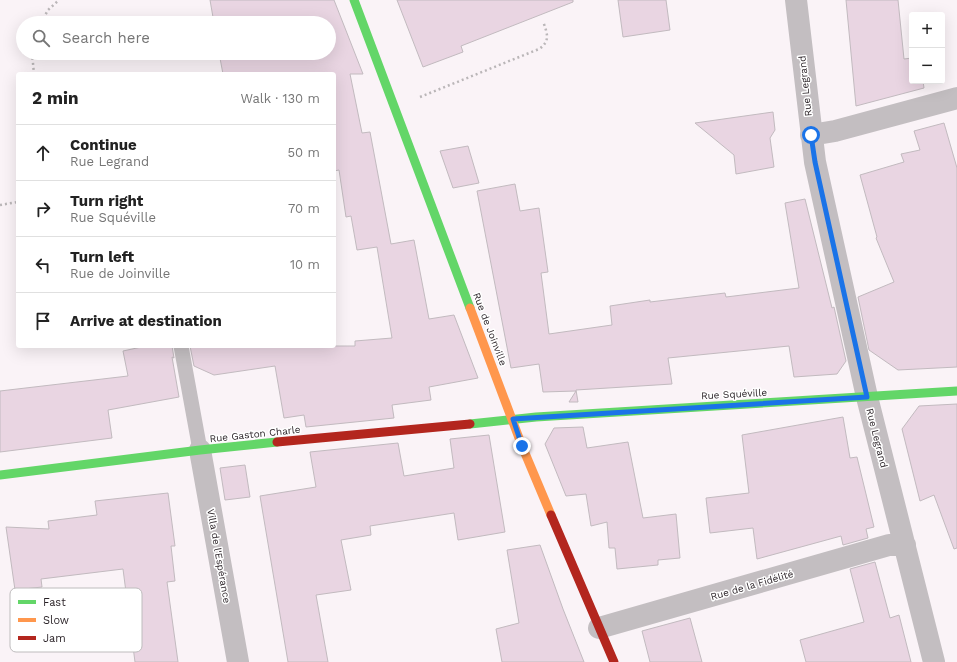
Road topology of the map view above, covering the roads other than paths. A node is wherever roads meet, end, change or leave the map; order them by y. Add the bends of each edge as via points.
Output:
1 (354, 0) edge
2 (796, 0) edge
3 (957, 98) edge
4 (811, 135) junction
5 (181, 348) edge
6 (957, 391) edge
7 (867, 397) junction
8 (513, 419) junction
9 (200, 450) junction
10 (0, 475) edge
11 (904, 545) junction
12 (599, 628) junction
13 (238, 662) edge
14 (614, 662) edge
15 (934, 662) edge

1 - 8 street, Rue de Joinville
2 - 4 street, Rue Legrand
3 - 4 street via 835,131
4 - 7 street, Rue Legrand
5 - 9 lane
6 - 7 street, Rue Squéville
7 - 8 street, Rue Squéville
7 - 11 street, Rue Legrand
8 - 9 street, Rue Gaston Charle
8 - 12 street, Rue de Joinville
9 - 10 street, Rue Gaston Charle
9 - 13 street, Villa de l'Espérance
11 - 12 street, Rue de la Fidélité via 889,545
11 - 15 street, Rue Legrand
12 - 14 street, Rue de Joinville

